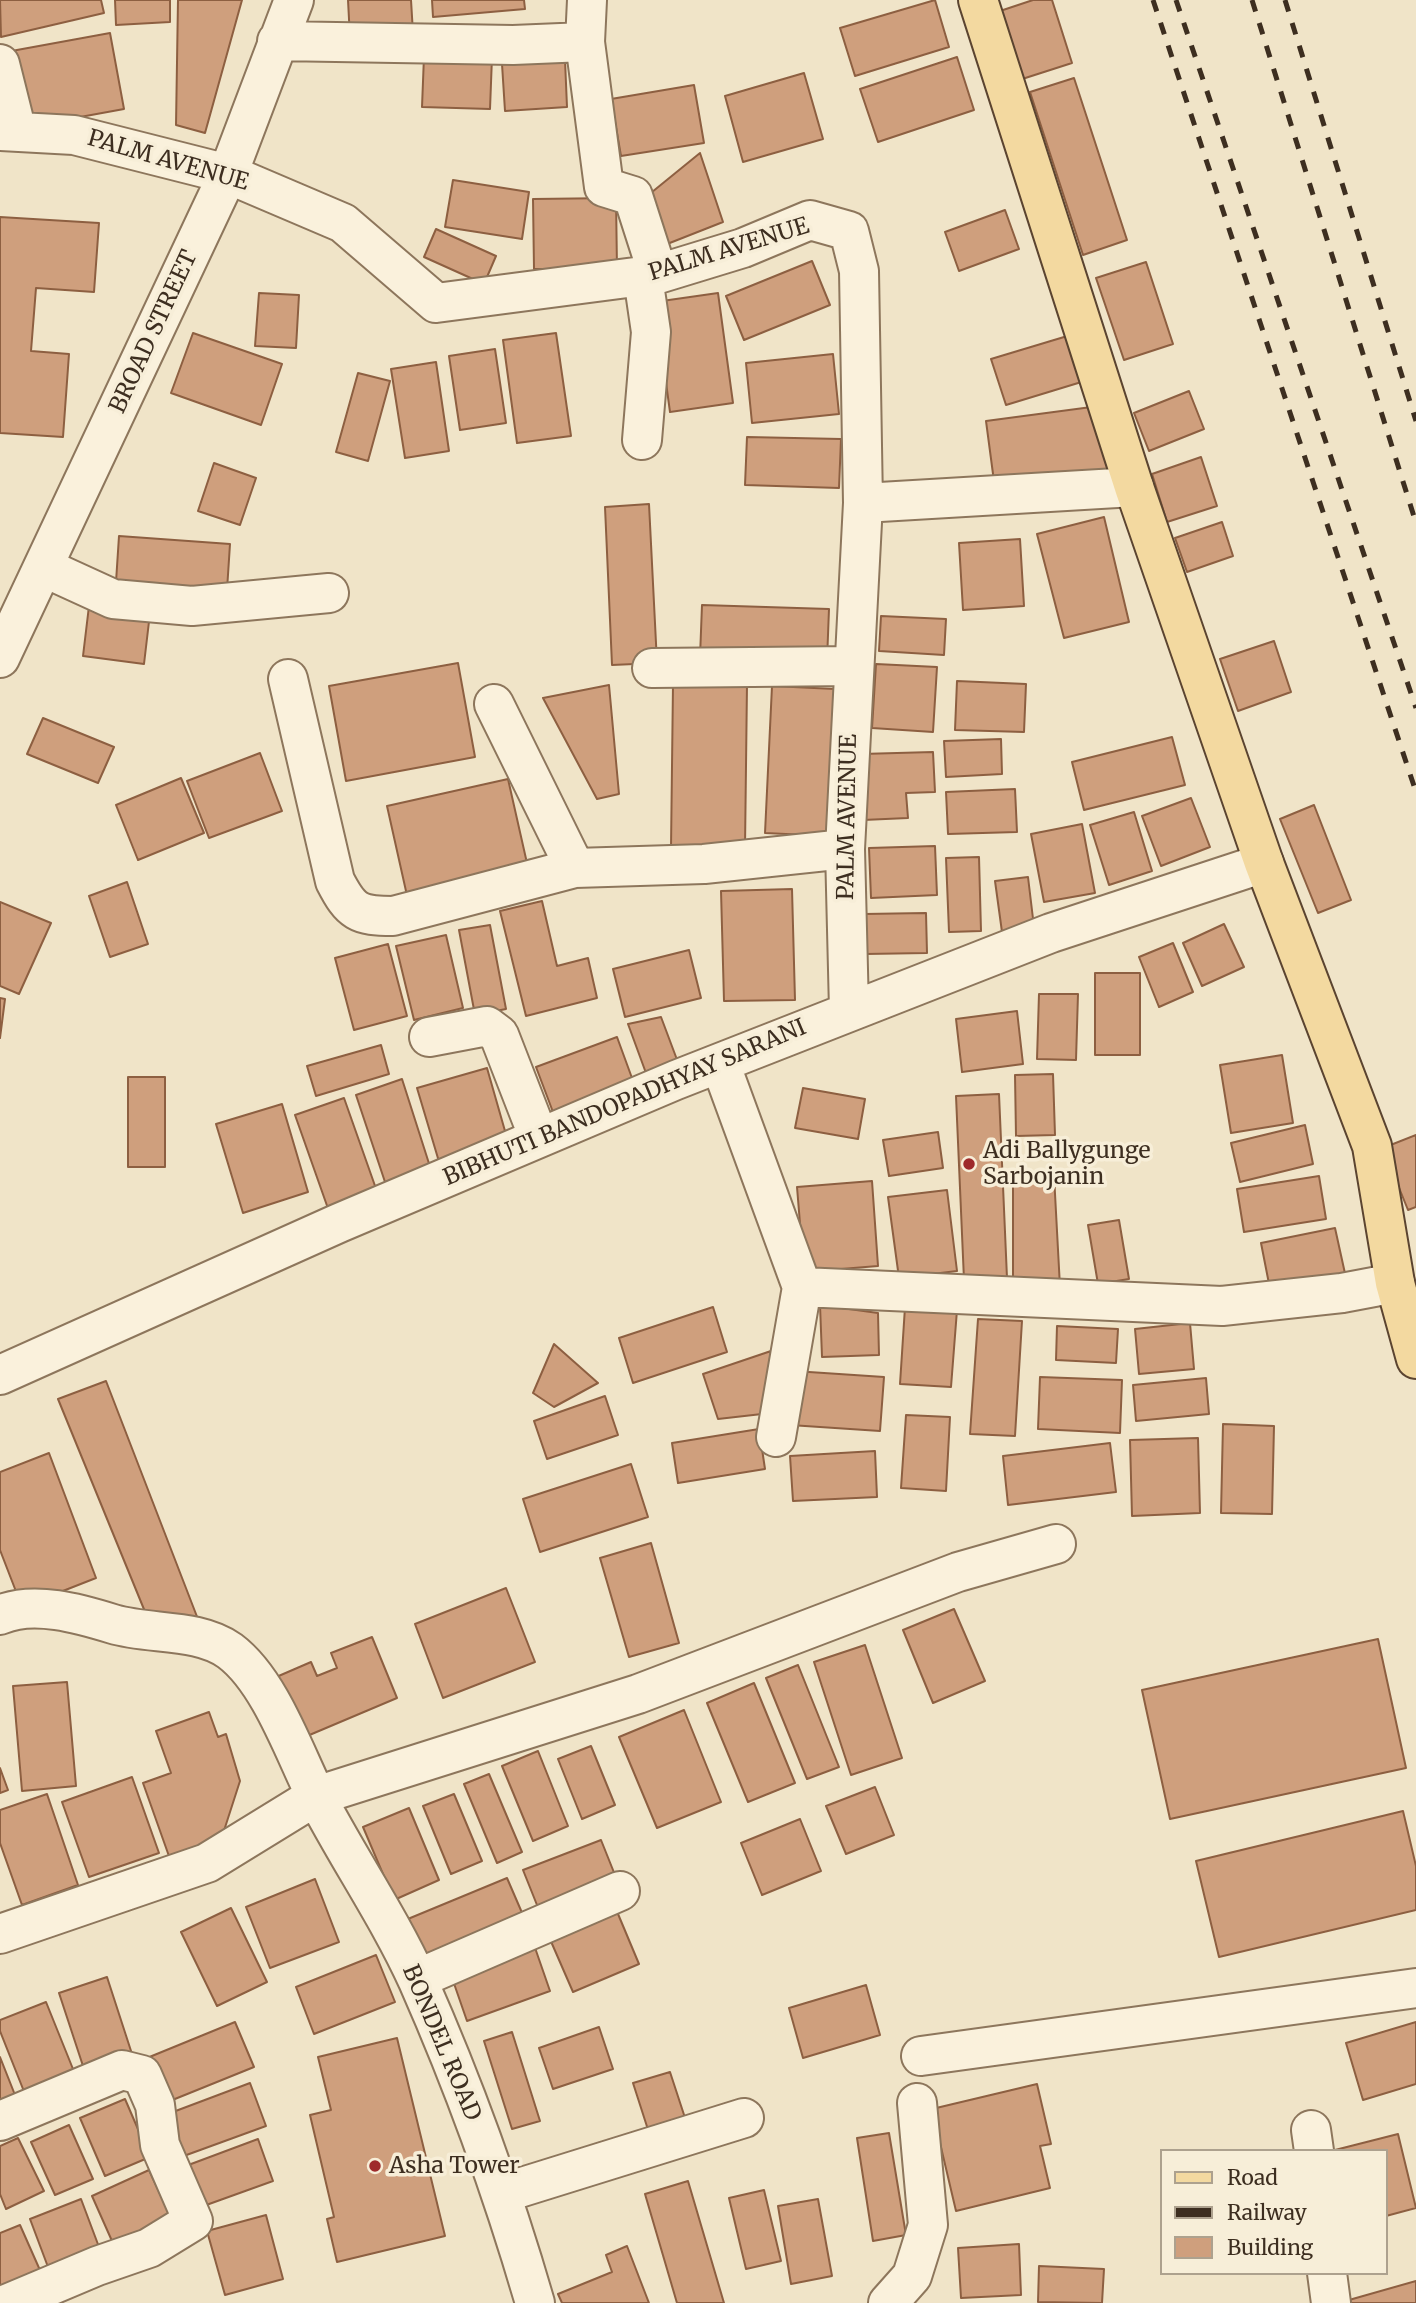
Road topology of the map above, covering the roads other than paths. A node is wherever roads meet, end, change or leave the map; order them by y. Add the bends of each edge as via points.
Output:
1 (295, 0) edge
2 (586, 0) edge
3 (978, 0) edge
4 (276, 41) junction
5 (585, 43) junction
6 (0, 64) edge
7 (8, 132) edge
8 (228, 174) junction
9 (650, 276) junction
10 (642, 440) dead end
11 (1134, 486) junction
12 (863, 503) junction
13 (43, 567) junction
14 (329, 593) dead end
15 (0, 658) edge
16 (852, 666) junction
17 (652, 668) dead end
18 (288, 679) dead end
19 (494, 704) dead end
20 (845, 849) junction
21 (1264, 863) junction
22 (575, 869) junction
23 (849, 1010) junction
24 (429, 1037) dead end
25 (720, 1063) junction
26 (539, 1138) junction
27 (1395, 1283) junction
28 (802, 1287) junction
29 (1416, 1359) edge
30 (0, 1375) edge
31 (776, 1437) dead end
32 (1056, 1544) dead end
33 (0, 1615) edge
34 (316, 1796) junction
35 (620, 1891) dead end
36 (0, 1934) edge
37 (417, 1979) junction
38 (1416, 1989) edge
39 (921, 2056) dead end
40 (917, 2103) dead end
41 (744, 2118) dead end
42 (0, 2120) edge
43 (503, 2193) junction
44 (1327, 2275) edge
45 (9, 2303) edge
46 (535, 2303) edge
47 (888, 2303) edge
48 (1331, 2303) edge

1 - 4 street, BROAD STREET
2 - 5 street
3 - 11 main road
4 - 5 street
4 - 8 street, BROAD STREET
5 - 9 street via 604,187 633,196
6 - 7 street
7 - 8 street, PALM AVENUE via 74,135
8 - 9 street, PALM AVENUE via 343,223 436,303
8 - 13 street, BROAD STREET
9 - 10 street via 651,332
9 - 12 street, PALM AVENUE via 743,248 810,220 849,231 859,271
11 - 12 street
11 - 21 main road
12 - 16 street, PALM AVENUE
13 - 14 street via 113,599 192,606
13 - 15 street, BROAD STREET
16 - 17 street
16 - 20 street, PALM AVENUE
18 - 22 street via 335,881 347,905 366,916 393,916
19 - 22 street
20 - 22 street via 704,864
20 - 23 street, PALM AVENUE
21 - 23 street, BIBHUTI BANDOPADHYAY SARANI via 1051,933
21 - 27 main road via 1372,1146
23 - 25 street, BIBHUTI BANDOPADHYAY SARANI
24 - 26 street via 487,1026 499,1035
25 - 26 street, BIBHUTI BANDOPADHYAY SARANI
25 - 28 street
26 - 30 street, BIBHUTI BANDOPADHYAY SARANI
27 - 28 street via 1222,1306
27 - 29 main road
28 - 31 street
32 - 34 street via 958,1572 638,1694
33 - 34 street, BONDEL ROAD via 68,1610 125,1628 204,1638 230,1651 251,1673 275,1712
34 - 36 street via 206,1863
34 - 37 street, BONDEL ROAD
35 - 37 street
37 - 43 street, BONDEL ROAD
38 - 39 street
40 - 47 street via 928,2225 912,2276
41 - 43 street
42 - 45 street via 122,2070 142,2075 155,2105 160,2145 193,2221 149,2248
43 - 46 street, BONDEL ROAD
44 - 48 street

